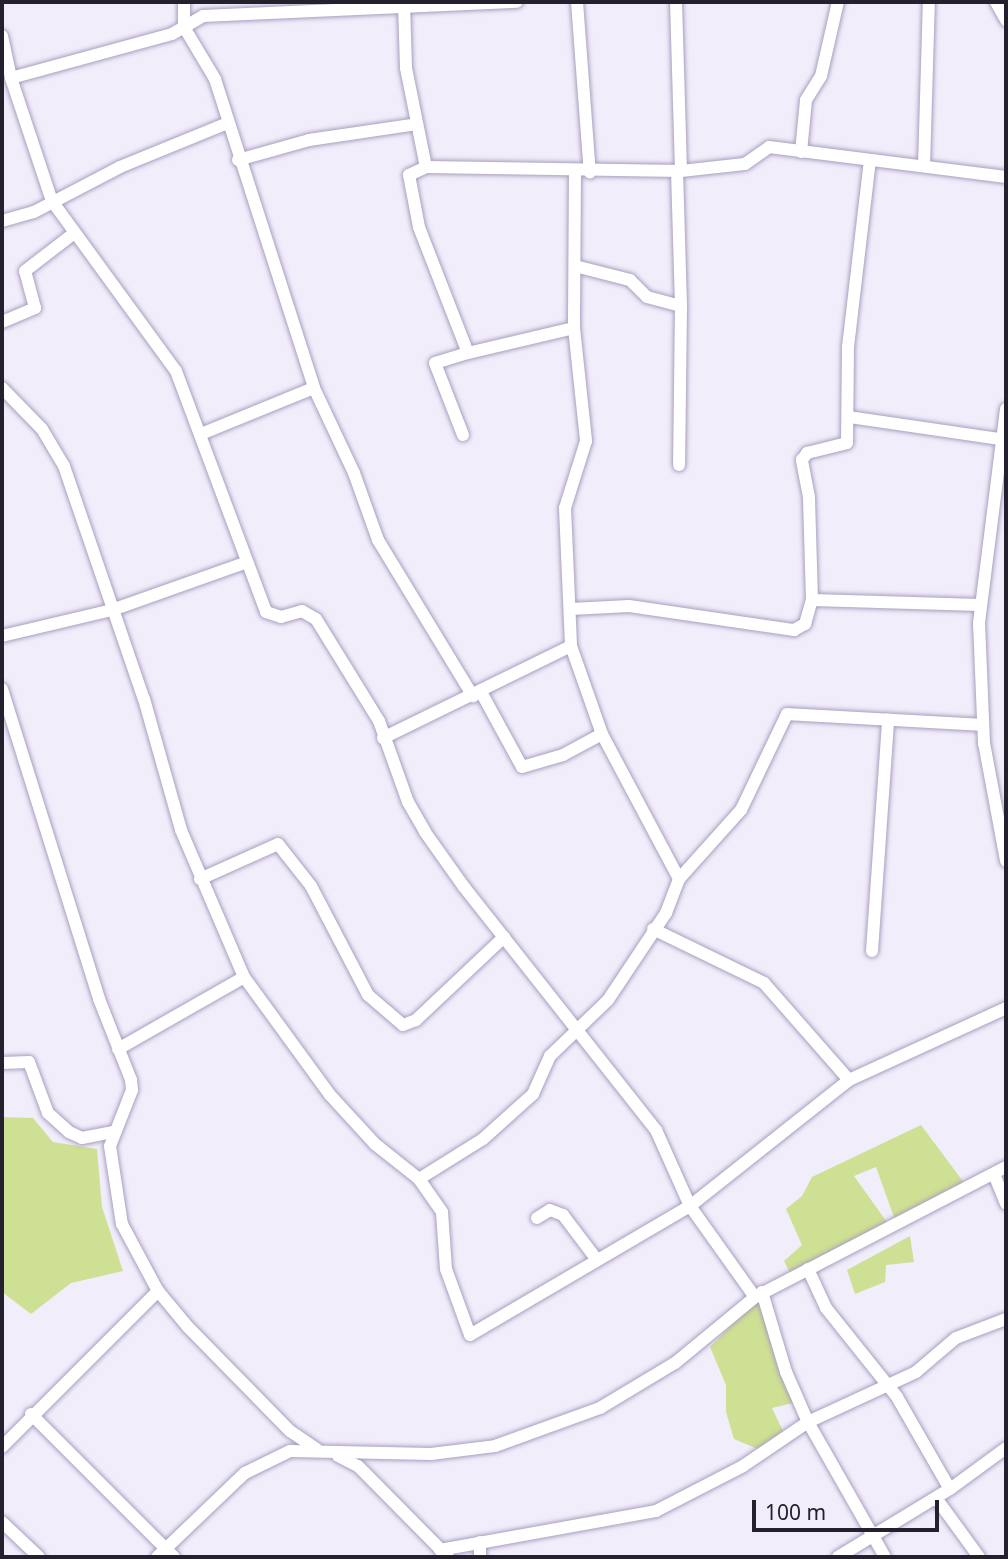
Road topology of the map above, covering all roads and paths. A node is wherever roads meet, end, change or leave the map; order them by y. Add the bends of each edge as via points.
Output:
1 (184, 2) edge
2 (517, 2) edge
3 (577, 2) edge
4 (676, 2) edge
5 (838, 2) edge
6 (929, 2) edge
7 (996, 2) edge
8 (404, 4) junction
9 (1006, 20) edge
10 (184, 27) junction
11 (2, 36) edge
12 (11, 78) junction
13 (228, 123) junction
14 (417, 124) junction
15 (801, 152) junction
16 (238, 160) junction
17 (870, 160) junction
18 (924, 166) junction
19 (426, 167) junction
20 (679, 171) junction
21 (575, 172) junction
22 (590, 173) junction
23 (1006, 177) edge
24 (52, 201) junction
25 (2, 221) edge
26 (73, 234) junction
27 (575, 266) junction
28 (681, 306) junction
29 (2, 322) edge
30 (574, 328) junction
31 (468, 353) junction
32 (2, 388) edge
33 (314, 388) junction
34 (1006, 409) edge
35 (849, 417) junction
36 (201, 434) junction
37 (463, 435) dead end
38 (1003, 440) edge
39 (679, 465) dead end
40 (245, 563) junction
41 (812, 600) junction
42 (980, 605) junction
43 (571, 609) junction
44 (112, 610) junction
45 (2, 636) edge
46 (571, 646) junction
47 (2, 689) edge
48 (477, 694) junction
49 (888, 720) junction
50 (983, 725) junction
51 (602, 734) junction
52 (383, 738) junction
53 (1006, 862) edge
54 (200, 879) junction
55 (680, 879) junction
56 (653, 929) junction
57 (504, 937) junction
58 (872, 951) dead end
59 (244, 977) junction
60 (1006, 1008) edge
61 (579, 1029) junction
62 (118, 1049) junction
63 (2, 1063) edge
64 (849, 1080) junction
65 (113, 1132) junction
66 (1006, 1167) edge
67 (994, 1174) junction
68 (419, 1180) junction
69 (1006, 1204) edge
70 (690, 1206) junction
71 (537, 1218) dead end
72 (597, 1260) junction
73 (808, 1269) junction
74 (158, 1291) junction
75 (759, 1294) junction
76 (1006, 1320) edge
77 (887, 1385) junction
78 (31, 1414) junction
79 (808, 1422) junction
80 (290, 1431) junction
81 (2, 1447) edge
82 (1006, 1448) edge
83 (317, 1449) junction
84 (333, 1453) junction
85 (281, 1454) junction
86 (368, 1455) junction
87 (358, 1466) junction
88 (950, 1489) junction
89 (936, 1498) junction
90 (2, 1522) edge
91 (873, 1536) junction
92 (480, 1542) junction
93 (444, 1553) edge
94 (165, 1555) edge
95 (39, 1557) edge
96 (480, 1557) edge
97 (838, 1557) edge
98 (885, 1557) edge
99 (979, 1557) edge

1 - 10 street
2 - 8 street
3 - 22 street
4 - 20 street
5 - 15 street via 821,76 806,100
6 - 18 street
7 - 9 street
8 - 10 street via 202,16
8 - 14 street via 406,68
10 - 12 street
10 - 13 street via 215,79
11 - 12 street
12 - 24 street
13 - 16 street
13 - 24 street via 137,159
14 - 16 street via 296,143
14 - 19 street
15 - 17 street
15 - 20 street via 768,147 745,164
16 - 33 street
17 - 18 street
17 - 35 street via 848,347
18 - 23 street
19 - 21 street
19 - 31 street via 409,175 407,183
20 - 22 street
20 - 28 street
21 - 22 street
21 - 27 street
24 - 25 street via 24,217
24 - 26 street
26 - 29 street via 25,271 35,308
26 - 36 street via 167,353
27 - 28 street via 630,280 647,297
27 - 30 street
28 - 39 street
30 - 31 street
30 - 43 street via 586,442 565,508
31 - 37 street via 435,363
32 - 44 street via 52,443
33 - 36 street
33 - 48 street via 354,473 378,540
34 - 38 street
35 - 38 street
35 - 41 street via 847,443 803,455
36 - 40 street
38 - 42 street
40 - 44 street
40 - 52 street via 271,617 302,611 316,619 371,706
41 - 42 street
41 - 43 street via 805,624 794,630 629,606
42 - 50 street
43 - 46 street
44 - 45 street
44 - 54 street
46 - 48 street
46 - 51 street
47 - 62 street
48 - 51 street via 522,768 562,755
48 - 52 street
49 - 50 street
49 - 55 street via 787,715 741,810
49 - 58 street
50 - 53 street
51 - 55 street
52 - 57 street via 416,817
54 - 57 street via 278,844 311,886 368,995 403,1025 416,1020
54 - 59 street
55 - 56 street via 666,913
56 - 61 street via 615,990
56 - 64 street via 764,983
57 - 61 street
59 - 62 street
59 - 68 street via 330,1095 375,1144
60 - 64 street
61 - 68 street via 550,1056 533,1094 513,1113
61 - 70 street via 665,1144
62 - 65 street via 132,1090
63 - 65 street via 22,1061 32,1066 48,1113 69,1132 82,1138
64 - 70 street
65 - 74 street via 110,1160 122,1224
66 - 67 street
67 - 69 street
67 - 73 street
68 - 72 street via 442,1212 446,1269 470,1335
70 - 72 street
70 - 75 street
71 - 72 street via 550,1210 563,1215
73 - 75 street
73 - 77 street via 826,1308
74 - 78 street
74 - 80 street
75 - 79 street
75 - 86 street via 639,1387 553,1428 495,1446
76 - 77 street via 956,1338 916,1372
77 - 79 street
77 - 88 street
78 - 81 street
78 - 94 street
79 - 91 street
79 - 92 street via 743,1466 656,1511
80 - 83 street
80 - 85 street
82 - 88 street
83 - 84 street
83 - 85 street
84 - 86 street
84 - 87 street
85 - 94 street via 245,1473
86 - 87 street
87 - 93 street
88 - 89 street
89 - 91 street
89 - 99 street
90 - 95 street
91 - 97 street
91 - 98 street
92 - 93 street
92 - 96 street

